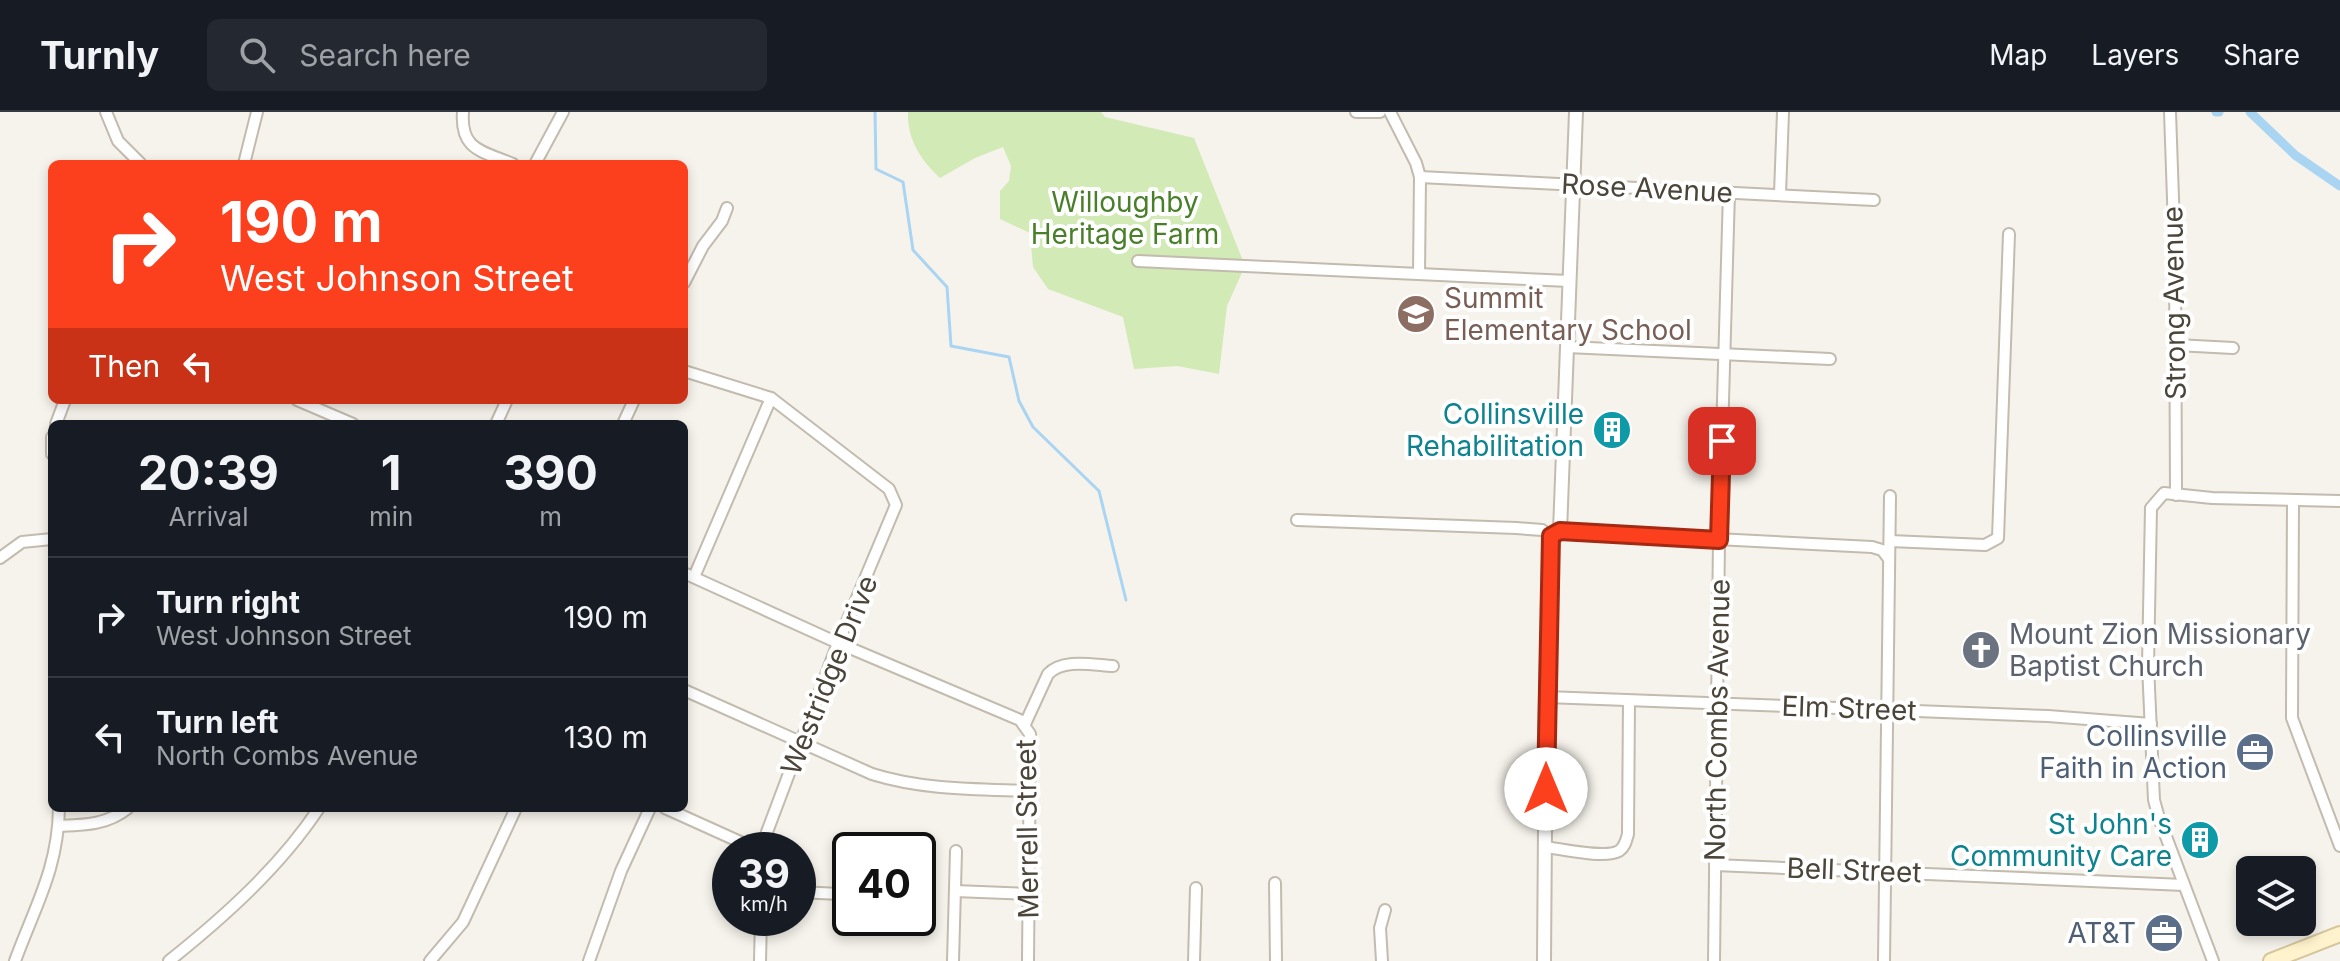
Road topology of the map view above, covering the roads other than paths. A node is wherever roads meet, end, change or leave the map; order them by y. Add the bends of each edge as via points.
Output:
1 (106, 112) edge
2 (257, 112) edge
3 (463, 112) edge
4 (563, 112) edge
5 (1356, 112) edge
6 (1380, 112) edge
7 (1390, 112) edge
8 (1576, 112) edge
9 (1783, 112) edge
10 (2170, 112) edge
11 (137, 160) edge
12 (245, 160) edge
13 (504, 160) edge
14 (537, 160) edge
15 (1420, 177) junction
16 (1573, 184) junction
17 (1729, 192) junction
18 (1780, 194) junction
19 (1874, 200) dead end
20 (727, 208) dead end
21 (2009, 234) dead end
22 (1138, 261) dead end
23 (1419, 274) junction
24 (688, 275) edge
25 (1569, 281) junction
26 (2176, 345) junction
27 (1567, 347) junction
28 (2233, 348) dead end
29 (1725, 354) junction
30 (1830, 359) dead end
31 (688, 372) edge
32 (771, 398) junction
33 (306, 404) edge
34 (344, 420) edge
35 (2176, 495) junction
36 (1890, 496) dead end
37 (2293, 500) junction
38 (2340, 501) edge
39 (1297, 520) dead end
40 (1555, 533) junction
41 (48, 539) edge
42 (1719, 540) junction
43 (1890, 541) junction
44 (0, 558) edge
45 (1889, 559) junction
46 (689, 575) edge
47 (838, 643) junction
48 (1113, 666) dead end
49 (688, 692) edge
50 (1546, 697) junction
51 (1629, 701) junction
52 (1717, 703) junction
53 (1887, 709) junction
54 (1025, 724) junction
55 (2151, 724) junction
56 (801, 743) junction
57 (1030, 791) junction
58 (59, 812) edge
59 (122, 812) edge
60 (316, 812) edge
61 (514, 812) edge
62 (648, 812) edge
63 (674, 812) edge
64 (59, 826) junction
65 (719, 832) edge
66 (767, 832) edge
67 (2340, 846) edge
68 (1545, 847) junction
69 (956, 851) dead end
70 (1715, 865) junction
71 (1885, 871) junction
72 (1275, 883) dead end
73 (2184, 885) junction
74 (1196, 888) dead end
75 (955, 891) junction
76 (1029, 894) junction
77 (1385, 910) dead end
78 (2340, 934) edge
79 (761, 936) edge
80 (15, 961) edge
81 (169, 961) edge
82 (430, 961) edge
83 (589, 961) edge
84 (760, 961) edge
85 (953, 961) edge
86 (1028, 961) edge
87 (1194, 961) edge
88 (1276, 961) edge
89 (1382, 961) edge
90 (1544, 961) edge
91 (1714, 961) edge
92 (1884, 961) edge
93 (2213, 961) edge
94 (2271, 961) edge

1 - 11 street via 118,141
2 - 12 street
3 - 13 street via 463,134 471,146
4 - 14 street
5 - 6 street
7 - 15 street
8 - 16 street
9 - 18 street
10 - 26 street, Strong Avenue
15 - 16 street, Rose Avenue
15 - 23 street
16 - 17 street, Rose Avenue
16 - 25 street
17 - 18 street, Rose Avenue
17 - 29 street, North Combs Avenue
18 - 19 street, Rose Avenue
20 - 24 street
21 - 43 street via 1999,533 1985,545
22 - 23 street
23 - 25 street
25 - 27 street
26 - 28 street
26 - 35 street, Strong Avenue
27 - 29 street
27 - 40 street
29 - 30 street
29 - 42 street, North Combs Avenue
31 - 32 street
32 - 46 street
32 - 47 street, Westridge Drive via 889,489 896,500
33 - 34 street
35 - 37 street
35 - 55 street via 2155,500 2149,515
36 - 43 street
37 - 38 street
37 - 67 street via 2292,718
39 - 40 street
40 - 42 street
40 - 50 street
41 - 44 street via 22,542
42 - 45 street via 1872,547
42 - 52 street, North Combs Avenue
43 - 45 street
45 - 53 street
46 - 47 street
47 - 54 street
47 - 56 street, Westridge Drive
48 - 54 street, Merrell Street via 1053,669
49 - 56 street
50 - 51 street, Elm Street
50 - 68 street
51 - 52 street, Elm Street
51 - 68 street via 1625,845 1616,853 1601,854
52 - 53 street, Elm Street
52 - 70 street, North Combs Avenue
53 - 55 street, Elm Street
53 - 71 street
54 - 57 street, Merrell Street via 1030,734
55 - 73 street via 2154,800
56 - 57 street via 872,774 914,785
56 - 66 street, Westridge Drive
57 - 76 street, Merrell Street
58 - 64 street
59 - 64 street via 98,823
60 - 81 street via 235,904
61 - 82 street via 463,922
62 - 83 street
63 - 65 street
64 - 80 street via 50,875
68 - 90 street
69 - 75 street
70 - 71 street, Bell Street
70 - 91 street, North Combs Avenue
71 - 73 street, Bell Street
71 - 92 street
72 - 88 street
73 - 93 street
74 - 87 street
75 - 76 street
75 - 85 street
76 - 86 street, Merrell Street
77 - 89 street
78 - 94 main road
79 - 84 street

